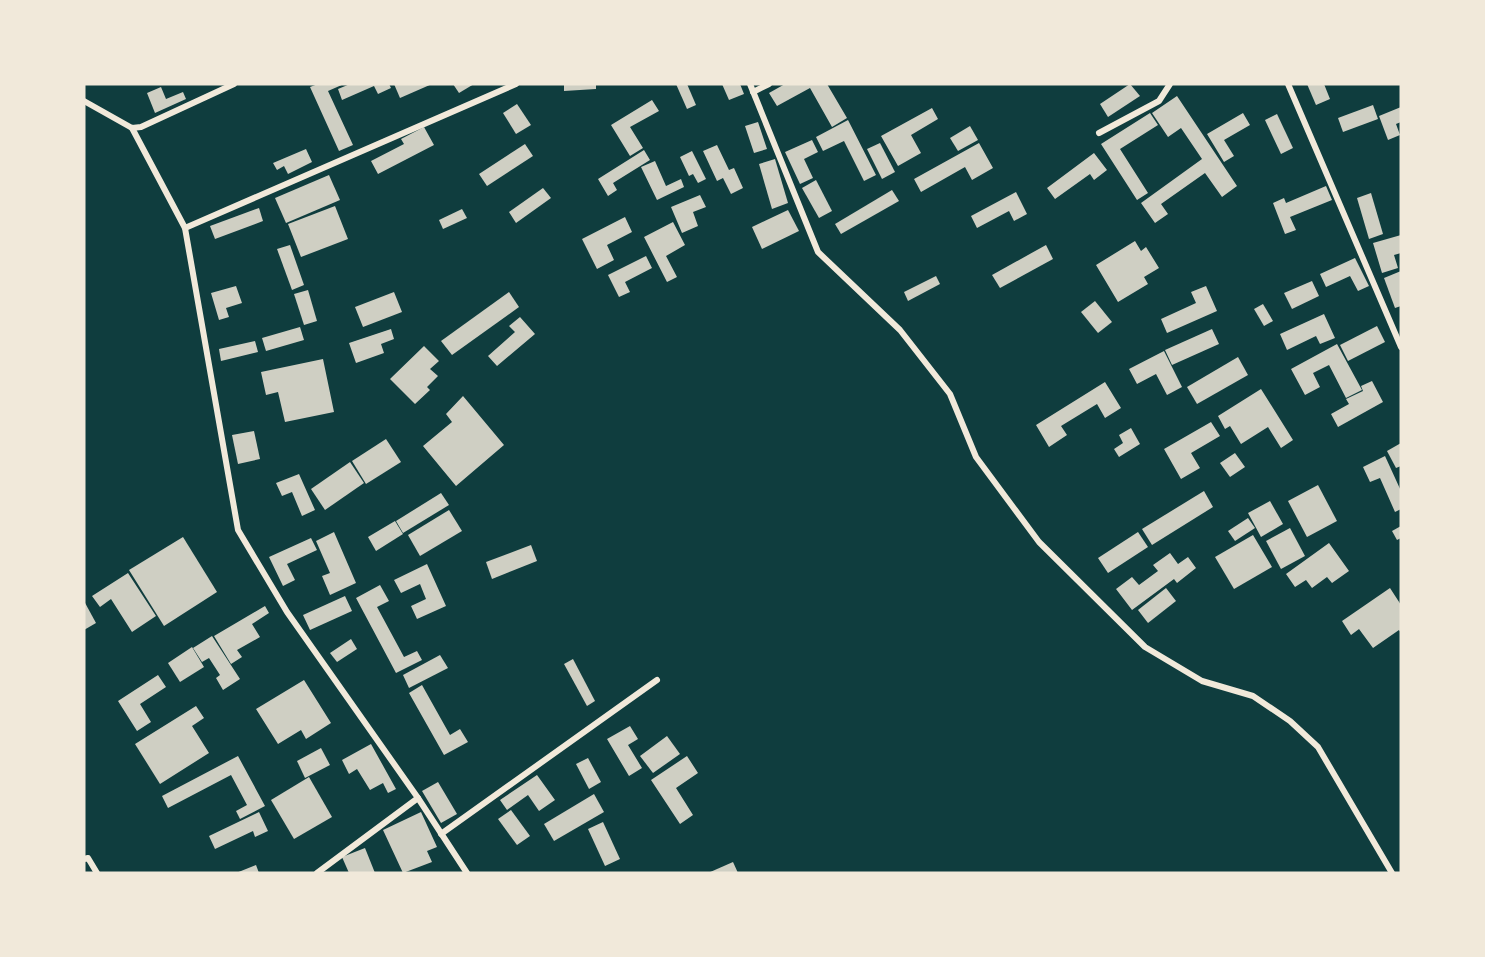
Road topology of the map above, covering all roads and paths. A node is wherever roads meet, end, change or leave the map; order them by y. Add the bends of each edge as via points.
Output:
1 (234, 84) edge
2 (516, 84) edge
3 (750, 84) edge
4 (769, 84) edge
5 (1170, 84) edge
6 (1288, 84) edge
7 (753, 92) junction
8 (84, 102) edge
9 (132, 128) junction
10 (1099, 133) dead end
11 (185, 228) junction
12 (1401, 347) edge
13 (657, 680) dead end
14 (418, 798) junction
15 (441, 834) junction
16 (84, 859) edge
17 (97, 873) edge
18 (316, 873) edge
19 (467, 873) edge
20 (1392, 873) edge

1 - 9 street
2 - 11 street
3 - 7 street
4 - 7 street
5 - 10 street via 1159,101
6 - 12 street
7 - 20 street via 818,252 900,330 950,394 976,458 1039,542 1145,647 1202,681 1253,696 1290,721 1318,747
8 - 9 street
9 - 11 street
11 - 14 street via 238,530 286,612
13 - 15 street
14 - 15 street
14 - 18 street
15 - 19 street
16 - 17 street via 88,858

